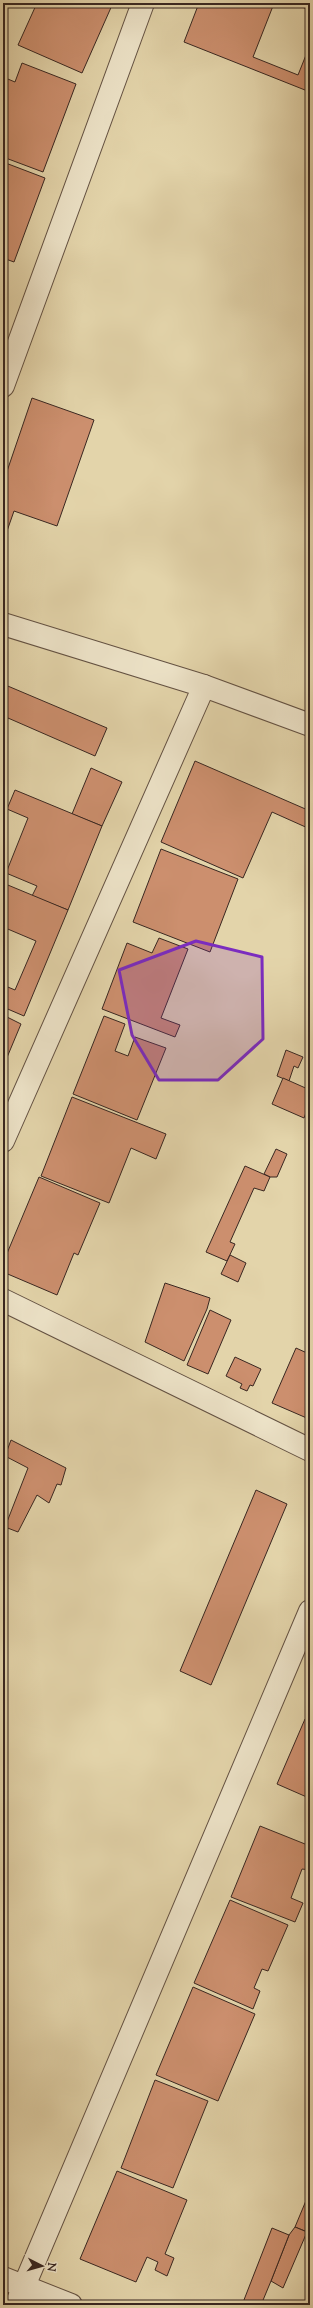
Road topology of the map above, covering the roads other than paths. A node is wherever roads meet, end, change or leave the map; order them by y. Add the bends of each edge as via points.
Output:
1 (143, 3) edge
2 (3, 386) edge
3 (3, 624) edge
4 (204, 686) junction
5 (310, 725) edge
6 (3, 1141) edge
7 (3, 1300) edge
8 (310, 1450) edge
9 (310, 1611) edge
10 (3, 2278) edge
11 (19, 2296) edge
12 (72, 2305) edge

1 - 2 street
3 - 4 street
4 - 5 street
4 - 6 street
7 - 8 street
9 - 11 street
10 - 11 street
11 - 12 street

